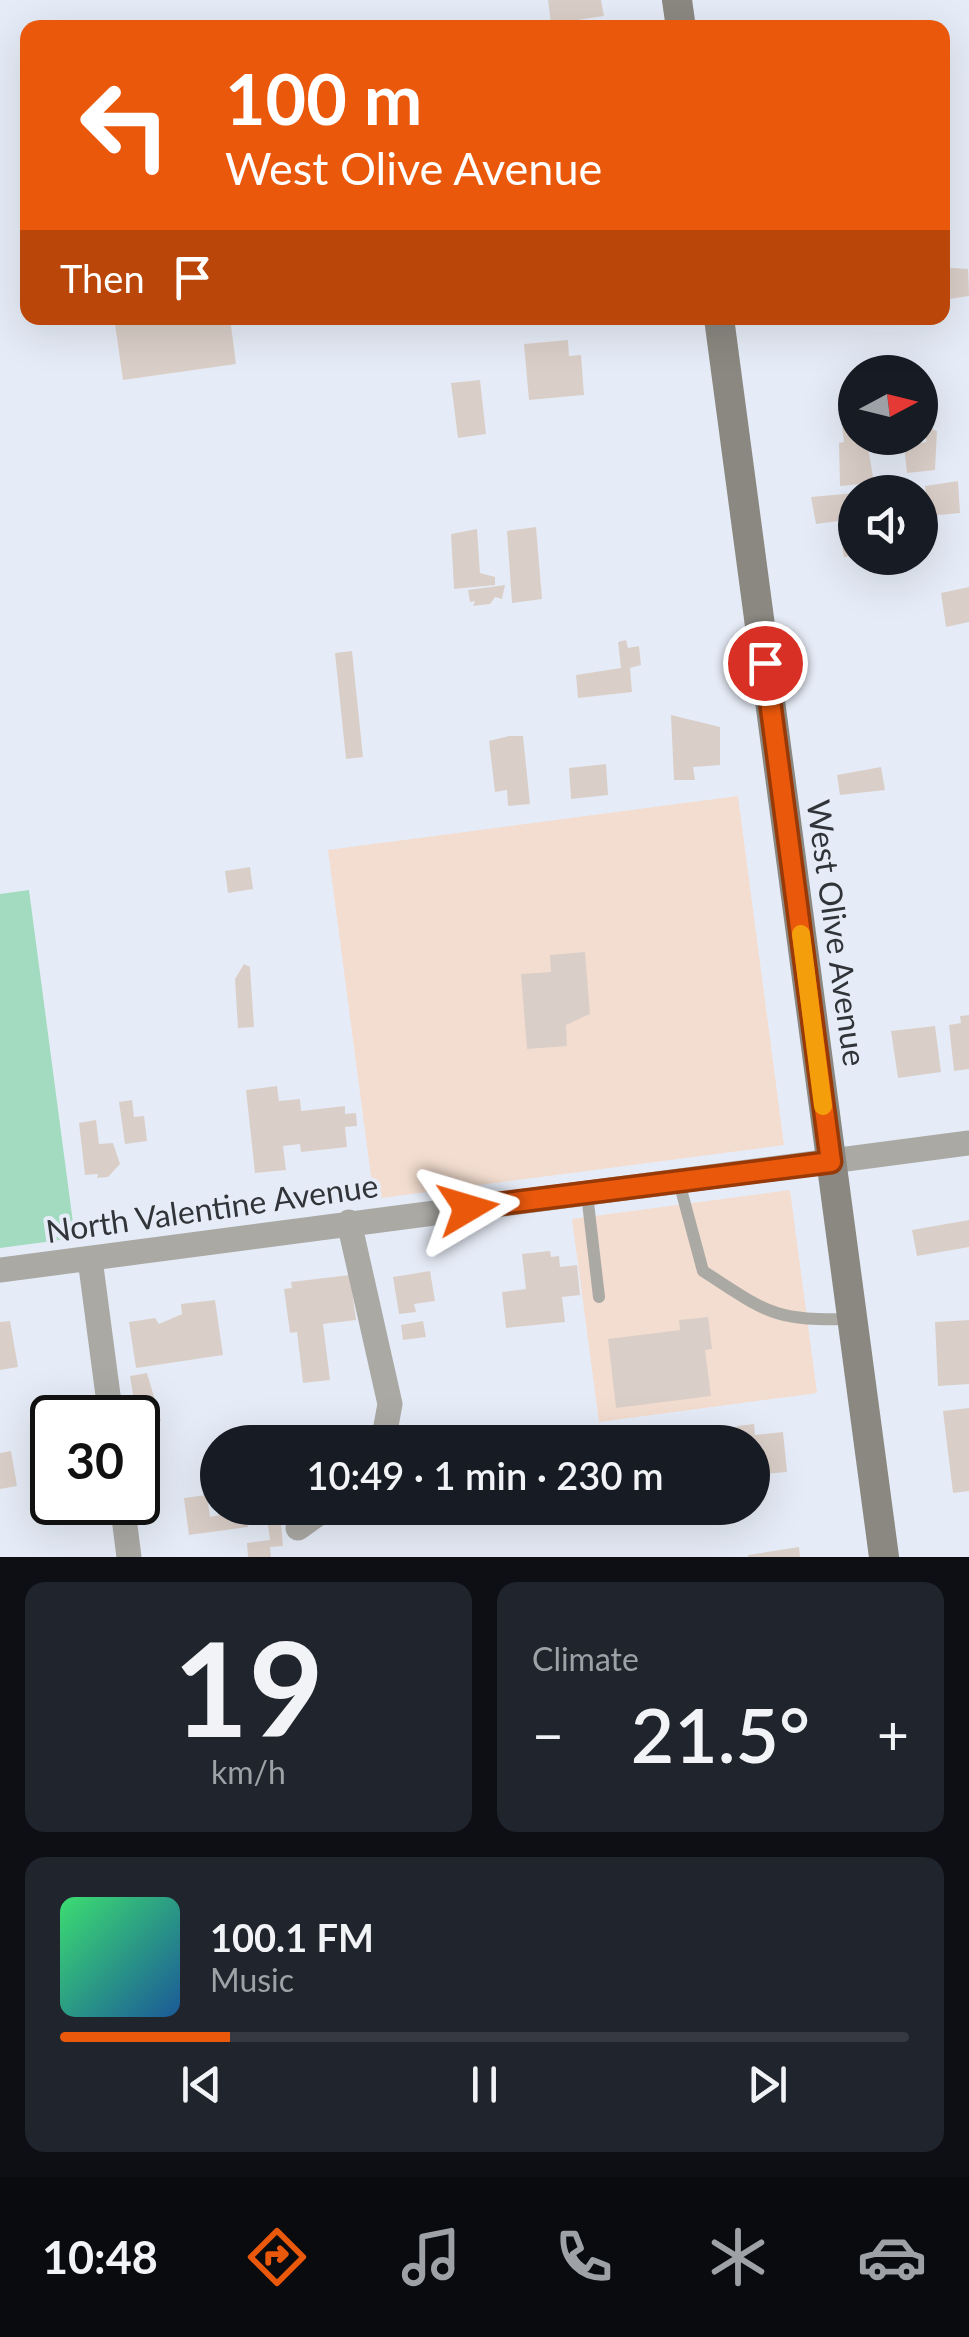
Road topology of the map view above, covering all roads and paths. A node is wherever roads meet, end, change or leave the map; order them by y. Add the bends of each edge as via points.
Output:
1 (720, 325) edge
2 (969, 1143) edge
3 (831, 1162) junction
4 (679, 1182) junction
5 (587, 1194) junction
6 (349, 1222) junction
7 (90, 1259) junction
8 (0, 1270) edge
9 (599, 1297) dead end
10 (852, 1318) junction
11 (107, 1395) edge
12 (386, 1425) edge
13 (125, 1525) edge
14 (302, 1525) edge
15 (298, 1528) dead end
16 (129, 1557) edge
17 (884, 1557) edge

1 - 3 main road, West Olive Avenue
2 - 3 street, North Valentine Avenue
3 - 4 street, North Valentine Avenue
3 - 10 main road, West Olive Avenue
4 - 5 street, North Valentine Avenue
4 - 10 lane via 703,1271 769,1313 796,1320
5 - 6 street, North Valentine Avenue
5 - 9 lane
6 - 7 street, North Valentine Avenue
6 - 12 street via 390,1404
7 - 8 street, North Valentine Avenue
7 - 11 street
10 - 17 main road, West Olive Avenue
13 - 16 street
14 - 15 street

